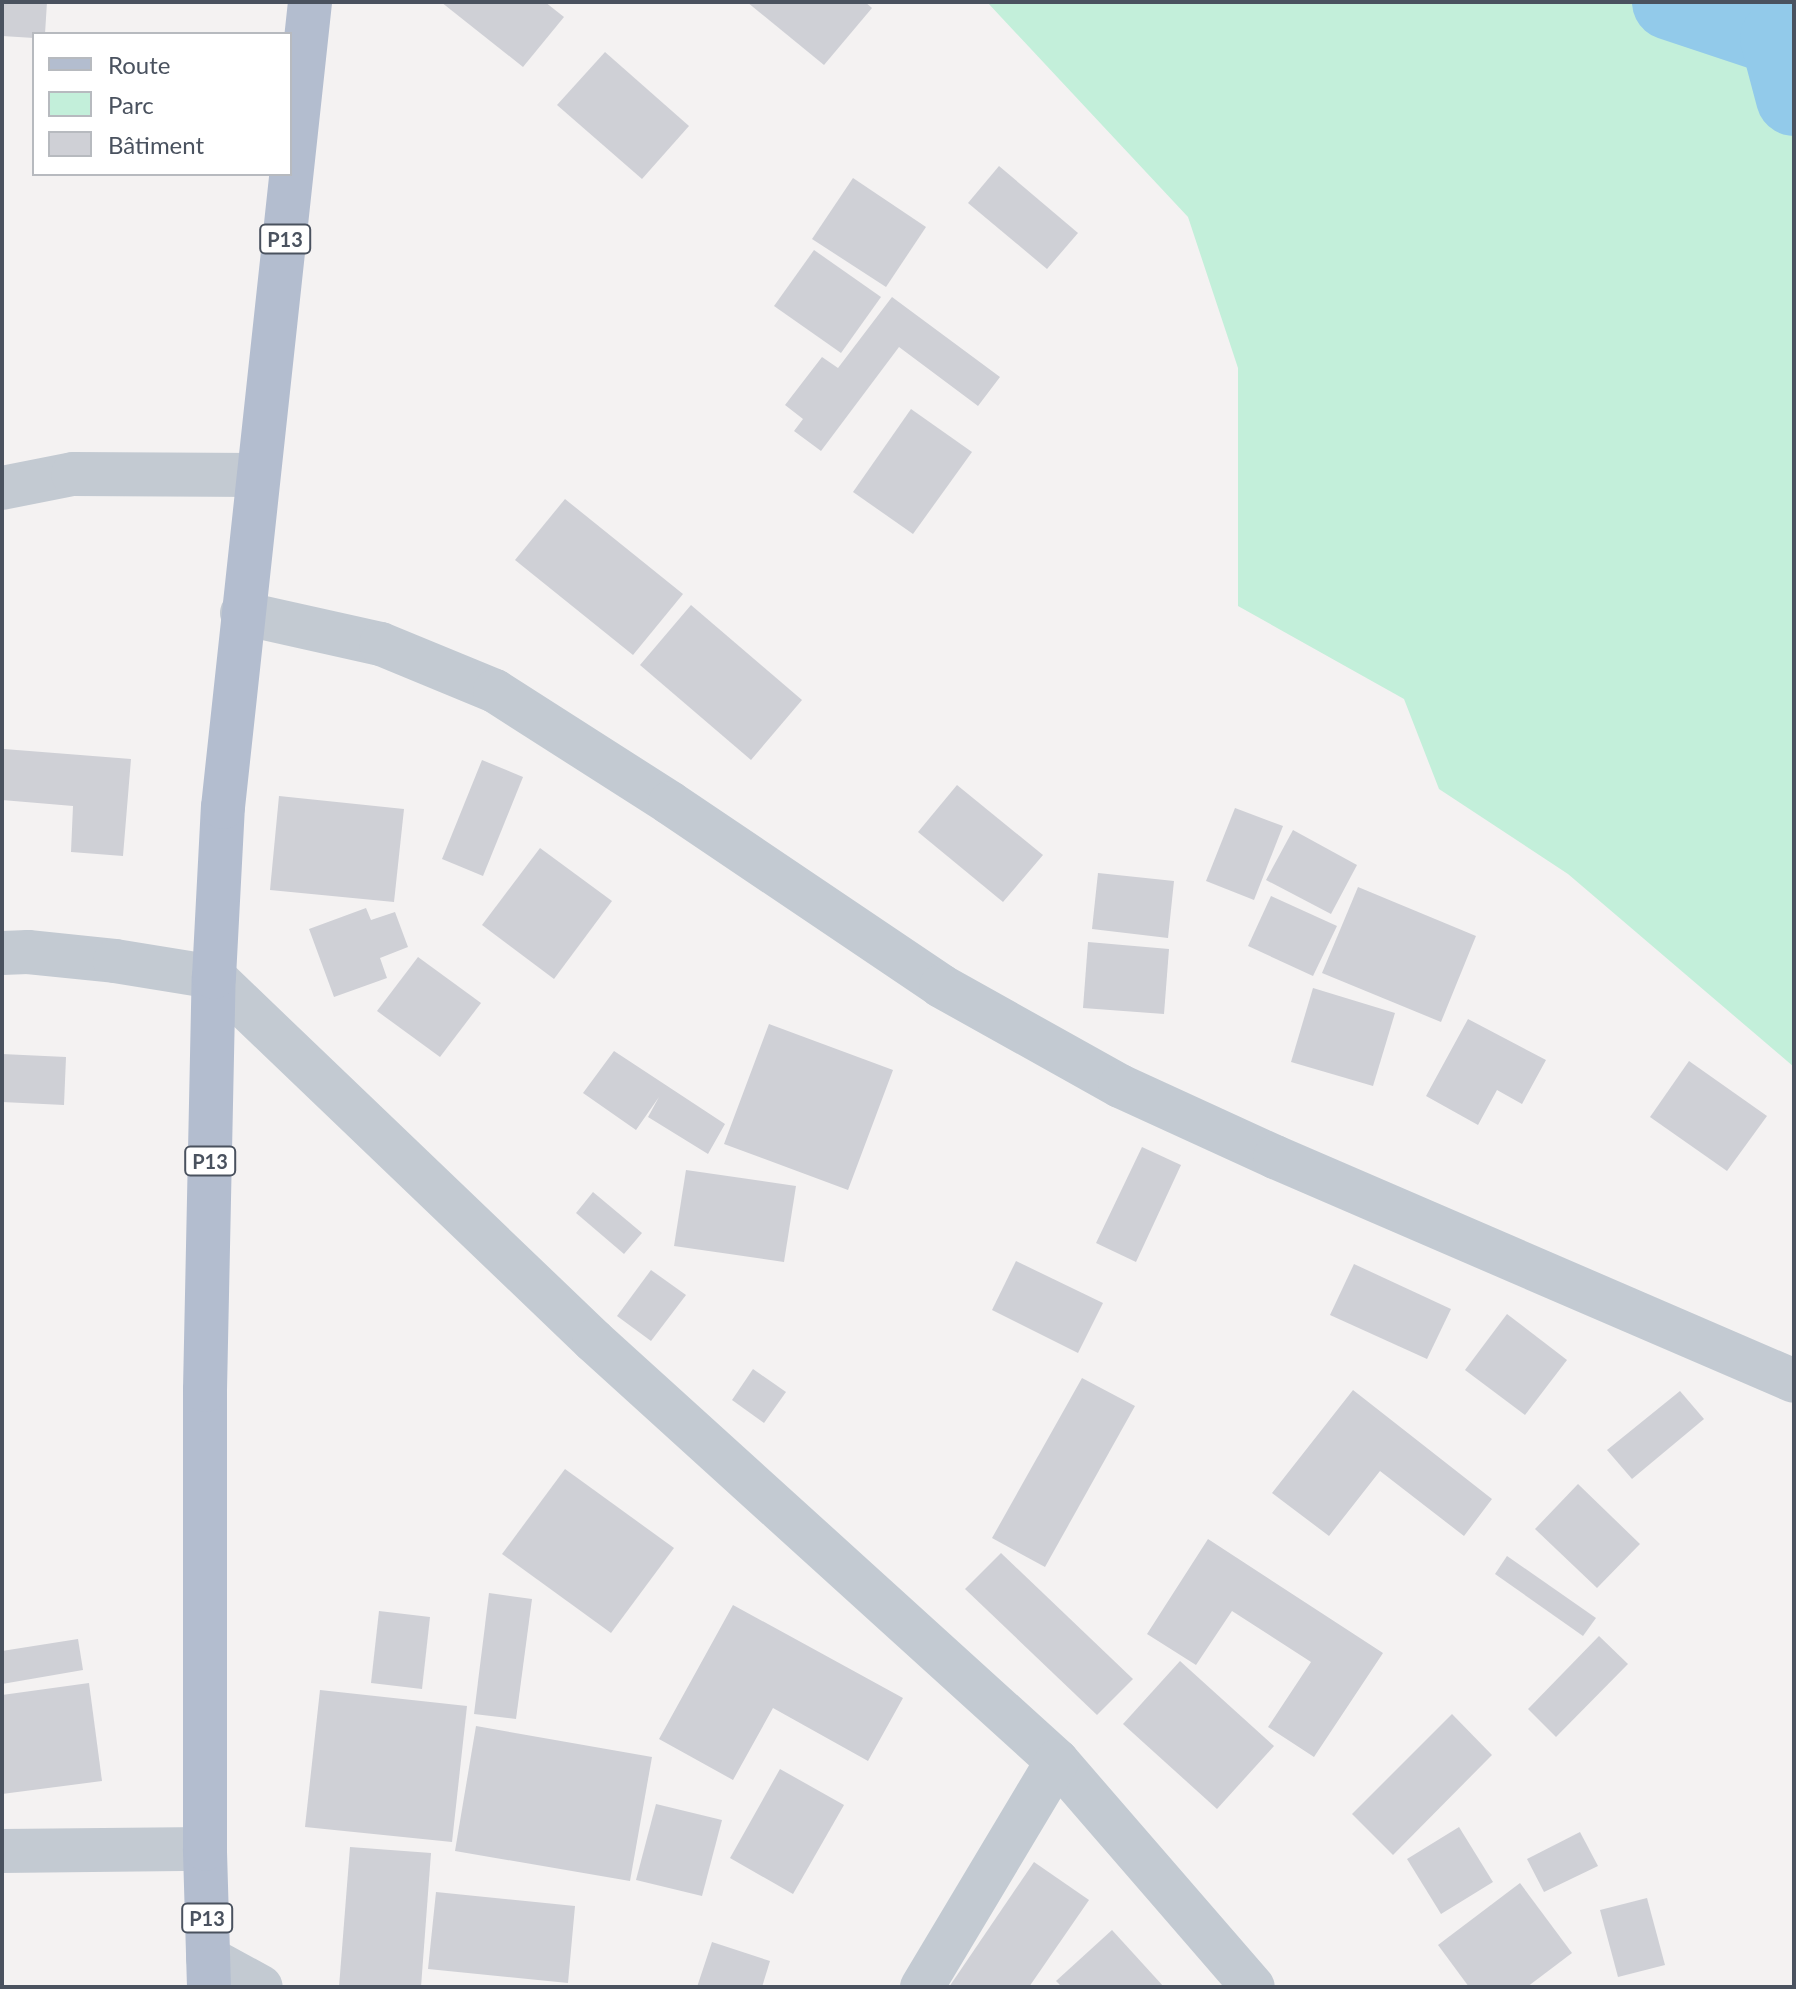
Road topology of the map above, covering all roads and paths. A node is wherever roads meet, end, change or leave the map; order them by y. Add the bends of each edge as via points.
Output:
1 (310, 2) edge
2 (292, 166) edge
3 (291, 176) edge
4 (258, 475) junction
5 (2, 488) edge
6 (242, 613) junction
7 (2, 953) edge
8 (214, 977) junction
9 (1794, 1381) edge
10 (1057, 1761) junction
11 (205, 1849) junction
12 (2, 1851) edge
13 (208, 1973) edge
14 (261, 1987) edge
15 (922, 1987) edge
16 (1253, 1987) edge

1 - 2 main road, P13
3 - 4 main road, P13
4 - 5 street via 73,474
4 - 6 main road, P13
6 - 8 main road, P13 via 223,807
6 - 9 street via 381,644 495,691 941,986 1120,1086
7 - 8 street via 115,961
8 - 10 street via 594,1341
8 - 11 main road, P13 via 205,1390
10 - 15 street
10 - 16 street
11 - 12 street
11 - 13 main road, P13
13 - 14 street

